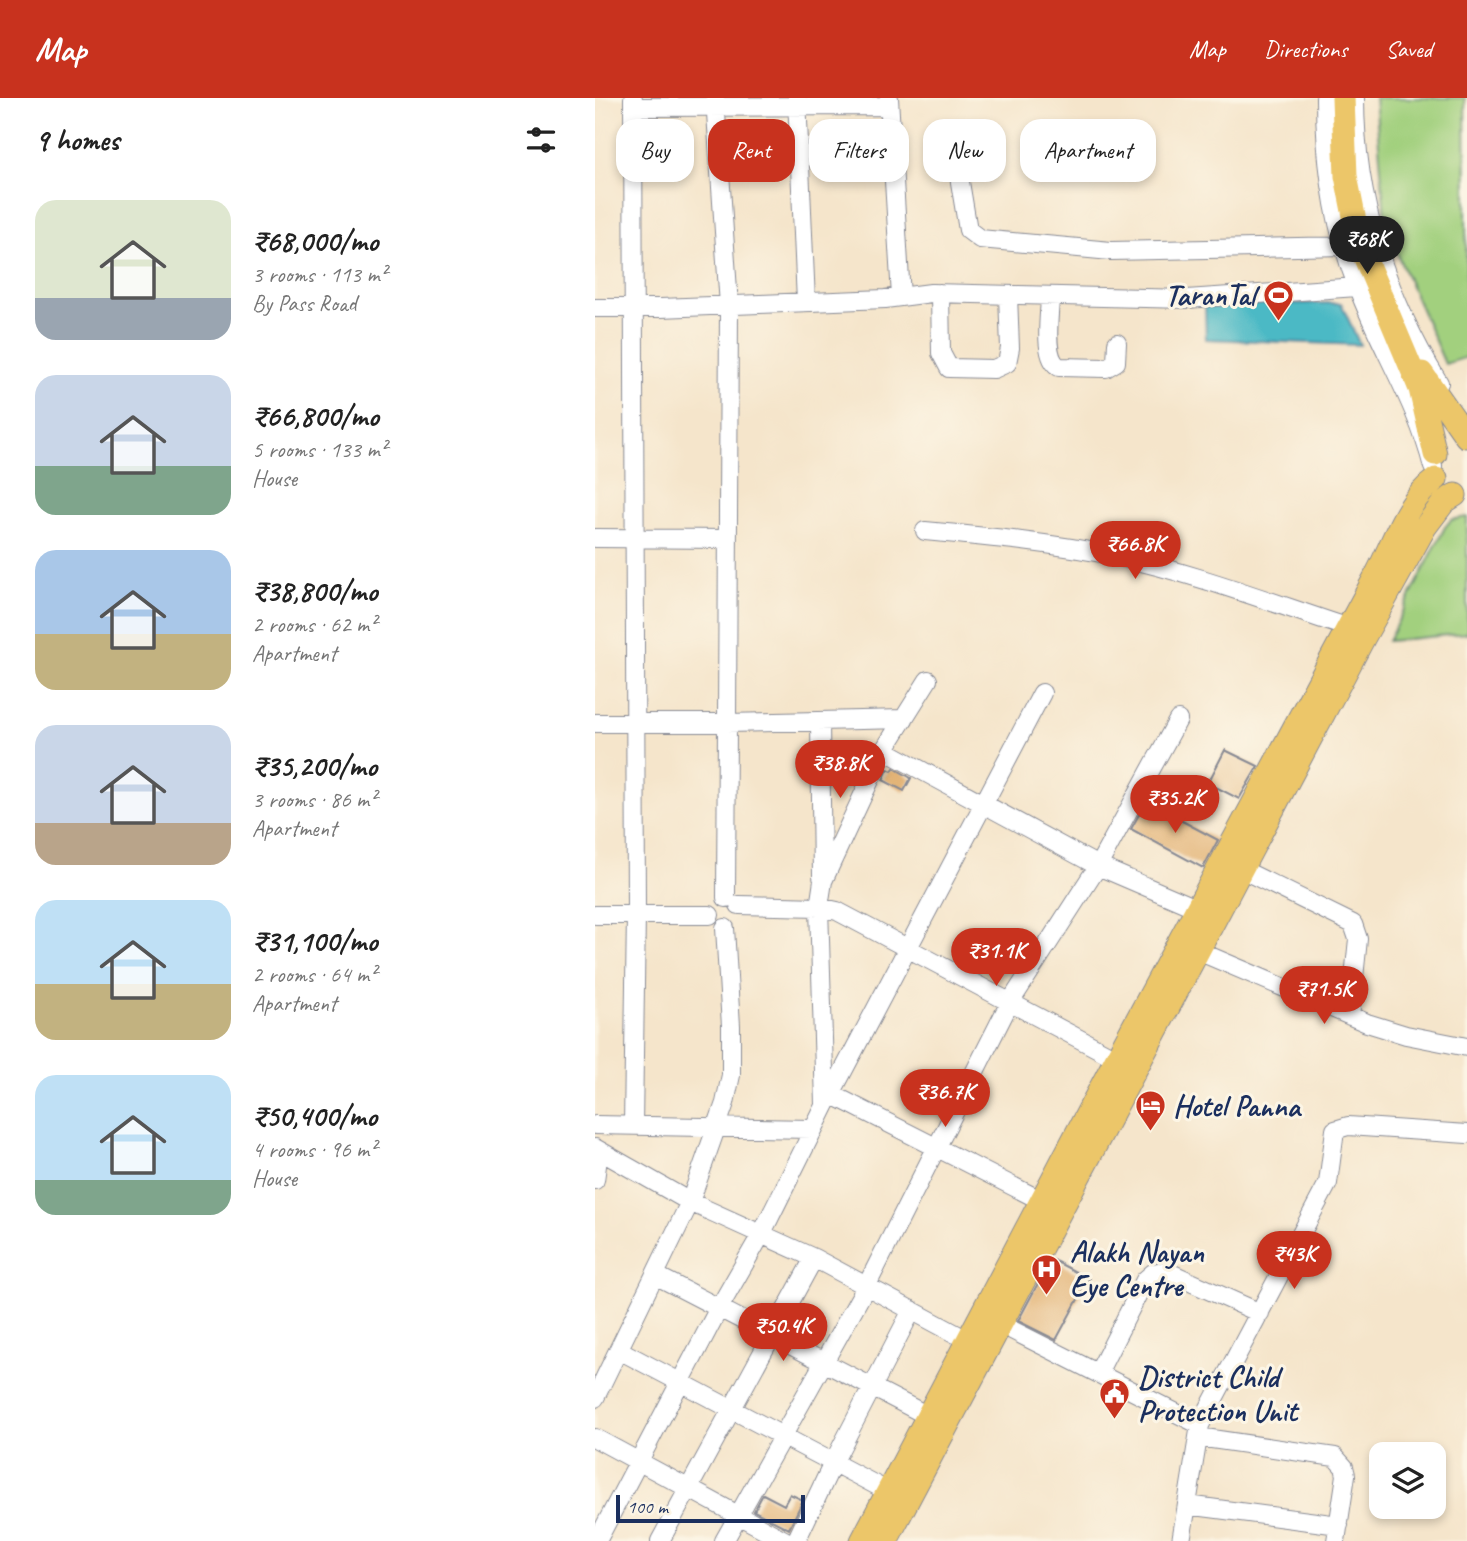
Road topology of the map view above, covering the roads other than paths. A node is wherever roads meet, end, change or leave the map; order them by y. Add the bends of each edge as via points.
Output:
1 (1325, 98) edge
2 (1342, 98) edge
3 (1355, 98) edge
4 (1364, 98) edge
5 (633, 102) edge
6 (715, 102) edge
7 (797, 102) edge
8 (889, 102) edge
9 (961, 182) edge
10 (1345, 246) junction
11 (1387, 276) junction
12 (1357, 288) junction
13 (940, 293) junction
14 (1008, 295) junction
15 (1050, 296) junction
16 (901, 297) junction
17 (806, 302) junction
18 (729, 306) junction
19 (595, 307) edge
20 (635, 308) junction
21 (1399, 337) junction
22 (1117, 343) dead end
23 (1467, 432) edge
24 (1435, 466) junction
25 (1461, 495) edge
26 (925, 531) dead end
27 (595, 538) edge
28 (636, 538) junction
29 (728, 539) junction
30 (1346, 627) junction
31 (928, 680) dead end
32 (1042, 692) dead end
33 (904, 719) junction
34 (1178, 720) dead end
35 (820, 721) junction
36 (595, 723) edge
37 (634, 723) junction
38 (727, 723) junction
39 (884, 750) junction
40 (982, 804) junction
41 (1098, 866) junction
42 (1241, 869) junction
43 (823, 881) junction
44 (732, 901) junction
45 (818, 907) junction
46 (1196, 908) junction
47 (636, 914) junction
48 (595, 915) edge
49 (711, 915) junction
50 (725, 928) junction
51 (907, 950) junction
52 (1198, 951) junction
53 (1009, 1004) junction
54 (1350, 1016) junction
55 (1467, 1047) edge
56 (1125, 1063) junction
57 (828, 1100) junction
58 (595, 1125) edge
59 (633, 1126) junction
60 (716, 1129) junction
61 (813, 1129) junction
62 (1467, 1135) edge
63 (937, 1147) junction
64 (597, 1149) edge
65 (595, 1180) edge
66 (1042, 1201) junction
67 (690, 1202) junction
68 (762, 1233) junction
69 (814, 1258) junction
70 (655, 1275) junction
71 (867, 1285) junction
72 (719, 1308) junction
73 (912, 1310) junction
74 (1260, 1314) junction
75 (1000, 1324) junction
76 (772, 1335) junction
77 (967, 1340) junction
78 (619, 1350) junction
79 (822, 1361) junction
80 (1098, 1373) junction
81 (681, 1382) junction
82 (872, 1388) junction
83 (595, 1398) edge
84 (731, 1409) junction
85 (928, 1416) junction
86 (1199, 1431) junction
87 (783, 1436) junction
88 (595, 1438) edge
89 (639, 1461) junction
90 (833, 1462) junction
91 (690, 1489) junction
92 (888, 1492) junction
93 (1187, 1505) junction
94 (738, 1515) junction
95 (1337, 1533) edge
96 (597, 1541) edge
97 (660, 1541) edge
98 (724, 1541) edge
99 (786, 1541) edge
100 (796, 1541) edge
101 (869, 1541) edge
102 (1181, 1541) edge

1 - 10 street via 1330,178
2 - 21 main road via 1352,215 1371,278
3 - 11 street via 1359,173
4 - 11 street via 1367,173
5 - 6 street
5 - 20 street via 631,295
6 - 7 street
6 - 18 street
7 - 8 street
7 - 17 street
8 - 16 street
9 - 10 street via 968,230 979,239 1111,251
10 - 12 street
11 - 23 street via 1424,359
12 - 15 street via 1187,299
12 - 24 street via 1422,426
13 - 14 street
13 - 14 street via 941,353 949,368 995,369 1007,363
13 - 16 street
14 - 15 street
15 - 22 street via 1054,364 1106,368 1116,362
16 - 17 street
17 - 18 street
18 - 20 street
18 - 29 street
19 - 20 street
20 - 28 street
21 - 23 main road
21 - 24 main road via 1420,389
23 - 24 main road via 1442,444
24 - 25 main road via 1444,489
24 - 30 main road
25 - 42 main road via 1444,502 1425,527
26 - 30 street via 1053,544 1118,557 1205,580
27 - 28 street
28 - 29 street
28 - 37 street
29 - 38 street
30 - 46 main road
31 - 33 street
32 - 40 street
33 - 35 street
33 - 39 street
34 - 41 street
35 - 38 street
35 - 43 street
36 - 37 street
37 - 38 street
37 - 47 street
38 - 44 street
39 - 40 street
39 - 43 street
40 - 41 street
40 - 51 street
41 - 46 street
41 - 53 street
42 - 52 main road
42 - 54 street via 1353,924 1358,939
43 - 45 street
44 - 45 street
44 - 49 street via 712,905
44 - 50 street via 738,920
45 - 51 street via 837,911
45 - 57 street
46 - 56 main road
47 - 48 street
47 - 49 street
47 - 59 street
49 - 50 street via 715,924
50 - 60 street via 731,1074
51 - 53 street
51 - 57 street
52 - 54 street
52 - 56 main road
53 - 56 street
53 - 63 street
54 - 55 street via 1406,1035
56 - 66 main road
56 - 75 main road via 1042,1248
57 - 61 street
57 - 63 street
58 - 59 street
59 - 60 street
60 - 61 street
60 - 67 street
61 - 68 street
62 - 74 street via 1348,1126 1335,1130 1328,1183
63 - 66 street
63 - 71 street
64 - 65 street
64 - 67 street
66 - 77 main road
67 - 68 street
67 - 70 street
68 - 69 street
68 - 72 street
69 - 71 street
69 - 76 street
70 - 72 street
70 - 78 street
71 - 73 street
71 - 79 street
72 - 76 street
72 - 81 street
73 - 77 street
73 - 82 street
74 - 80 street via 1166,1271 1153,1273 1145,1280
74 - 86 street
75 - 80 street
75 - 101 main road
76 - 79 street
76 - 84 street
77 - 85 main road
78 - 81 street
78 - 83 street
79 - 82 street
79 - 87 street
80 - 86 street
81 - 84 street
81 - 89 street
82 - 85 street
82 - 90 street
84 - 87 street
84 - 91 street
85 - 92 main road
86 - 93 street
86 - 95 street via 1335,1457 1346,1475
87 - 90 street
87 - 94 street
88 - 89 street
89 - 91 street
89 - 96 street
90 - 92 street
90 - 100 street
91 - 94 street
91 - 97 street
92 - 101 main road
93 - 95 street
93 - 102 street
94 - 98 street
94 - 99 street

